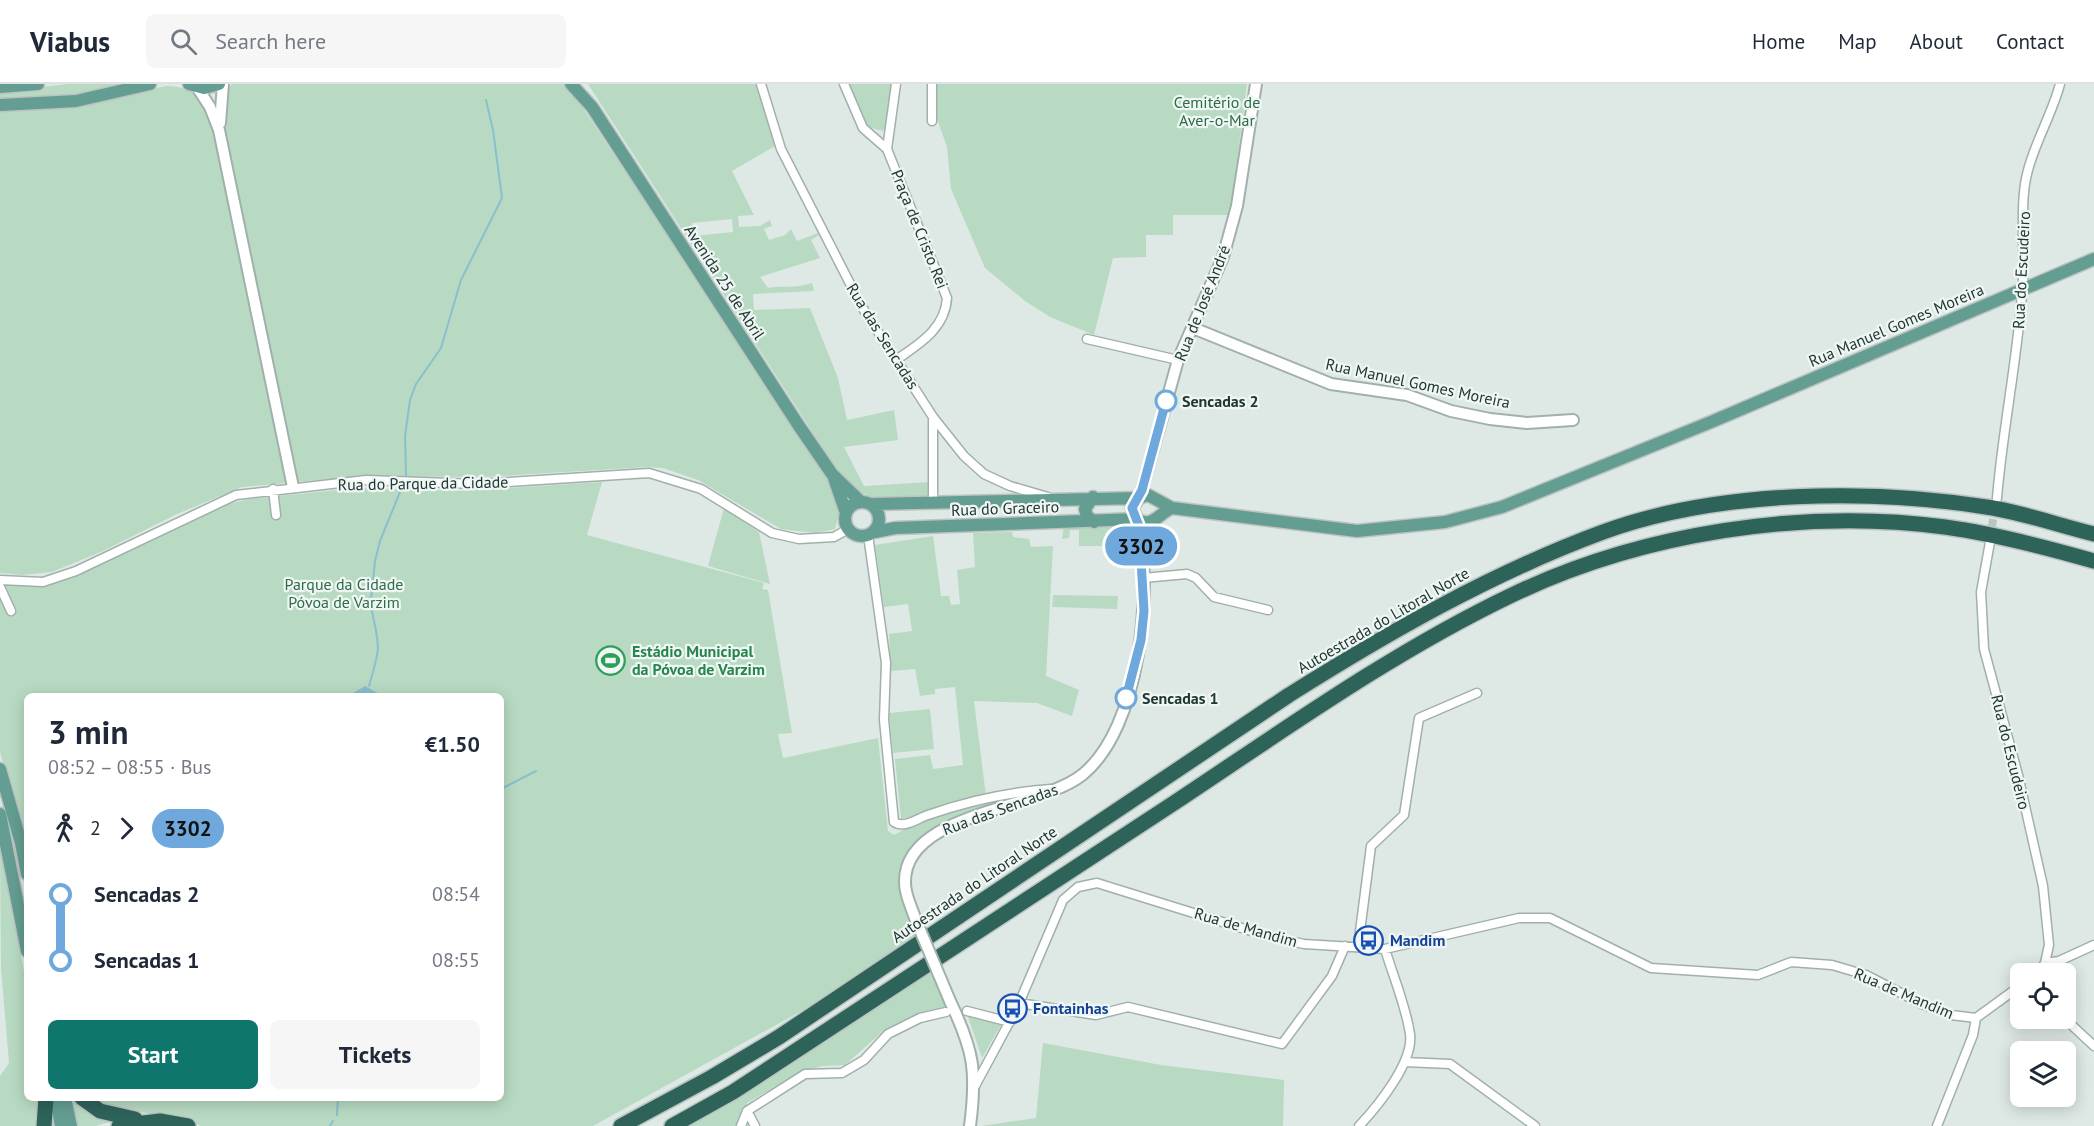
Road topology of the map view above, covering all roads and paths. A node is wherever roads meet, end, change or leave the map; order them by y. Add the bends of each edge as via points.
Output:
1 (38, 84) edge
2 (150, 84) edge
3 (221, 84) edge
4 (571, 84) edge
5 (585, 84) edge
6 (761, 84) edge
7 (843, 84) edge
8 (896, 84) edge
9 (932, 84) edge
10 (1256, 84) edge
11 (2060, 84) edge
12 (193, 86) edge
13 (0, 87) edge
14 (0, 105) edge
15 (592, 107) junction
16 (932, 121) dead end
17 (219, 130) junction
18 (887, 149) junction
19 (2094, 259) edge
20 (2023, 288) junction
21 (1193, 328) junction
22 (1087, 339) dead end
23 (896, 360) junction
24 (1178, 360) junction
25 (933, 417) junction
26 (1573, 420) dead end
27 (832, 474) junction
28 (293, 487) junction
29 (273, 489) junction
30 (1146, 495) junction
31 (1093, 497) junction
32 (1996, 498) tunnel mouth
33 (1054, 499) junction
34 (866, 503) junction
35 (933, 503) junction
36 (1173, 508) junction
37 (846, 513) junction
38 (276, 515) dead end
39 (1159, 516) junction
40 (1094, 522) junction
41 (1137, 523) junction
42 (848, 529) junction
43 (871, 533) junction
44 (2094, 534) edge
45 (1990, 542) tunnel mouth
46 (2094, 561) edge
47 (1143, 578) junction
48 (0, 580) edge
49 (0, 587) edge
50 (1268, 610) dead end
51 (11, 611) dead end
52 (1477, 693) dead end
53 (0, 769) edge
54 (1061, 788) junction
55 (0, 814) edge
56 (24, 862) edge
57 (24, 936) edge
58 (2094, 945) edge
59 (1345, 946) junction
60 (1358, 947) junction
61 (1385, 949) junction
62 (2045, 963) joint
63 (2010, 993) edge
64 (1019, 1003) junction
65 (967, 1011) dead end
66 (946, 1012) dead end
67 (1976, 1018) junction
68 (1010, 1022) junction
69 (2076, 1029) edge
70 (2094, 1046) edge
71 (1405, 1062) junction
72 (975, 1086) junction
73 (46, 1101) edge
74 (57, 1101) edge
75 (66, 1101) edge
76 (86, 1101) edge
77 (747, 1112) junction
78 (144, 1121) junction
79 (44, 1126) edge
80 (61, 1126) edge
81 (71, 1126) edge
82 (120, 1126) edge
83 (188, 1126) edge
84 (621, 1126) edge
85 (672, 1126) edge
86 (741, 1126) edge
87 (755, 1126) edge
88 (970, 1126) edge
89 (1359, 1126) edge
90 (1535, 1126) edge
91 (1937, 1126) edge

1 - 13 main road
2 - 14 main road via 76,101
3 - 12 main road
3 - 17 street
4 - 15 main road, Avenida 25 de Abril
5 - 15 main road, Avenida 25 de Abril
6 - 23 street, Rua das Sencadas via 781,149 862,307
7 - 18 street, Praça de Cristo Rei via 863,128
8 - 18 street, Praça de Cristo Rei
9 - 16 street
10 - 21 street, Rua de José André via 1237,206 1223,258
11 - 20 street, Rua do Escudeiro via 2028,170
12 - 17 street via 210,107
15 - 27 main road, Avenida 25 de Abril
17 - 28 street
18 - 23 street, Praça de Cristo Rei via 947,298 932,333
19 - 20 main road, Rua Manuel Gomes Moreira
20 - 32 street, Rua do Escudeiro
20 - 36 main road, Rua Manuel Gomes Moreira via 1502,507 1445,522 1357,531
21 - 24 street, Rua de José André
21 - 26 street, Rua Manuel Gomes Moreira via 1331,384 1407,395 1451,411 1490,419 1527,423
22 - 24 street
23 - 25 street, Rua das Sencadas
24 - 30 street, Rua de José André
25 - 33 street, Rua das Sencadas via 984,474
25 - 35 street
27 - 34 main road, Avenida 25 de Abril
27 - 37 main road, Avenida 25 de Abril
28 - 29 street, Rua do Parque da Cidade
28 - 42 street, Rua do Parque da Cidade via 366,480 477,484 649,473 701,489 772,533 799,538 834,537
29 - 38 street
29 - 48 street, Rua do Parque da Cidade via 236,495 76,571 43,582
30 - 31 main road
30 - 36 main road
30 - 39 main road via 1161,508
30 - 41 main road via 1132,508
31 - 33 main road
31 - 40 main road via 1084,509
33 - 35 main road
34 - 35 main road
34 - 37 main road via 851,505
34 - 43 main road via 880,517
36 - 39 main road
37 - 42 main road, Avenida 25 de Abril
39 - 41 main road via 1154,521
40 - 41 main road, Rua do Graceiro
40 - 43 main road, Rua do Graceiro via 895,528
41 - 47 street, Rua das Sencadas
42 - 43 main road via 857,536
43 - 54 street via 886,663 884,720 894,822 903,825 1008,793
44 - 84 highway, Autoestrada do Litoral Norte via 1994,508 1896,497 1828,496 1726,503 1665,515 1605,532 1531,561 1366,646 779,1037
45 - 62 street, Rua do Escudeiro via 1981,592 1984,649 2043,886 2049,945
46 - 85 highway via 2031,543 1943,527 1848,522 1757,525 1675,539 1599,560 1514,594 1385,663 733,1092
47 - 50 street via 1186,574 1196,578 1214,597
47 - 54 street, Rua das Sencadas via 1141,640 1121,714 1095,762
49 - 51 street
52 - 60 street via 1419,718 1404,815 1371,846
53 - 56 main road
54 - 72 street, Rua das Sencadas, bridge via 924,840 913,853 905,876 915,918 965,1032
55 - 57 main road
58 - 62 street
59 - 60 street, Rua de Mandim
59 - 64 street via 1332,976 1282,1044 1128,1007 1096,1015
59 - 64 street, Rua de Mandim via 1304,944 1264,935 1097,883 1078,887 1063,900
60 - 61 street, Rua de Mandim
61 - 67 street, Rua de Mandim via 1519,918 1550,918 1651,968 1758,975 1791,962 1832,965 1866,975 1922,1004 1952,1015
61 - 71 street via 1411,1036
63 - 67 street
64 - 68 street, Rua de Mandim
65 - 68 street
66 - 77 street via 920,1018 888,1034 864,1060 842,1073 805,1074
67 - 91 street
68 - 72 street, Rua de Mandim
69 - 70 street
71 - 89 street via 1376,1109
71 - 90 street via 1450,1064
72 - 88 street, Rua das Sencadas
73 - 79 highway
74 - 80 main road
75 - 81 main road
76 - 78 highway via 100,1111
77 - 86 street
77 - 87 street
78 - 82 highway
78 - 83 highway

